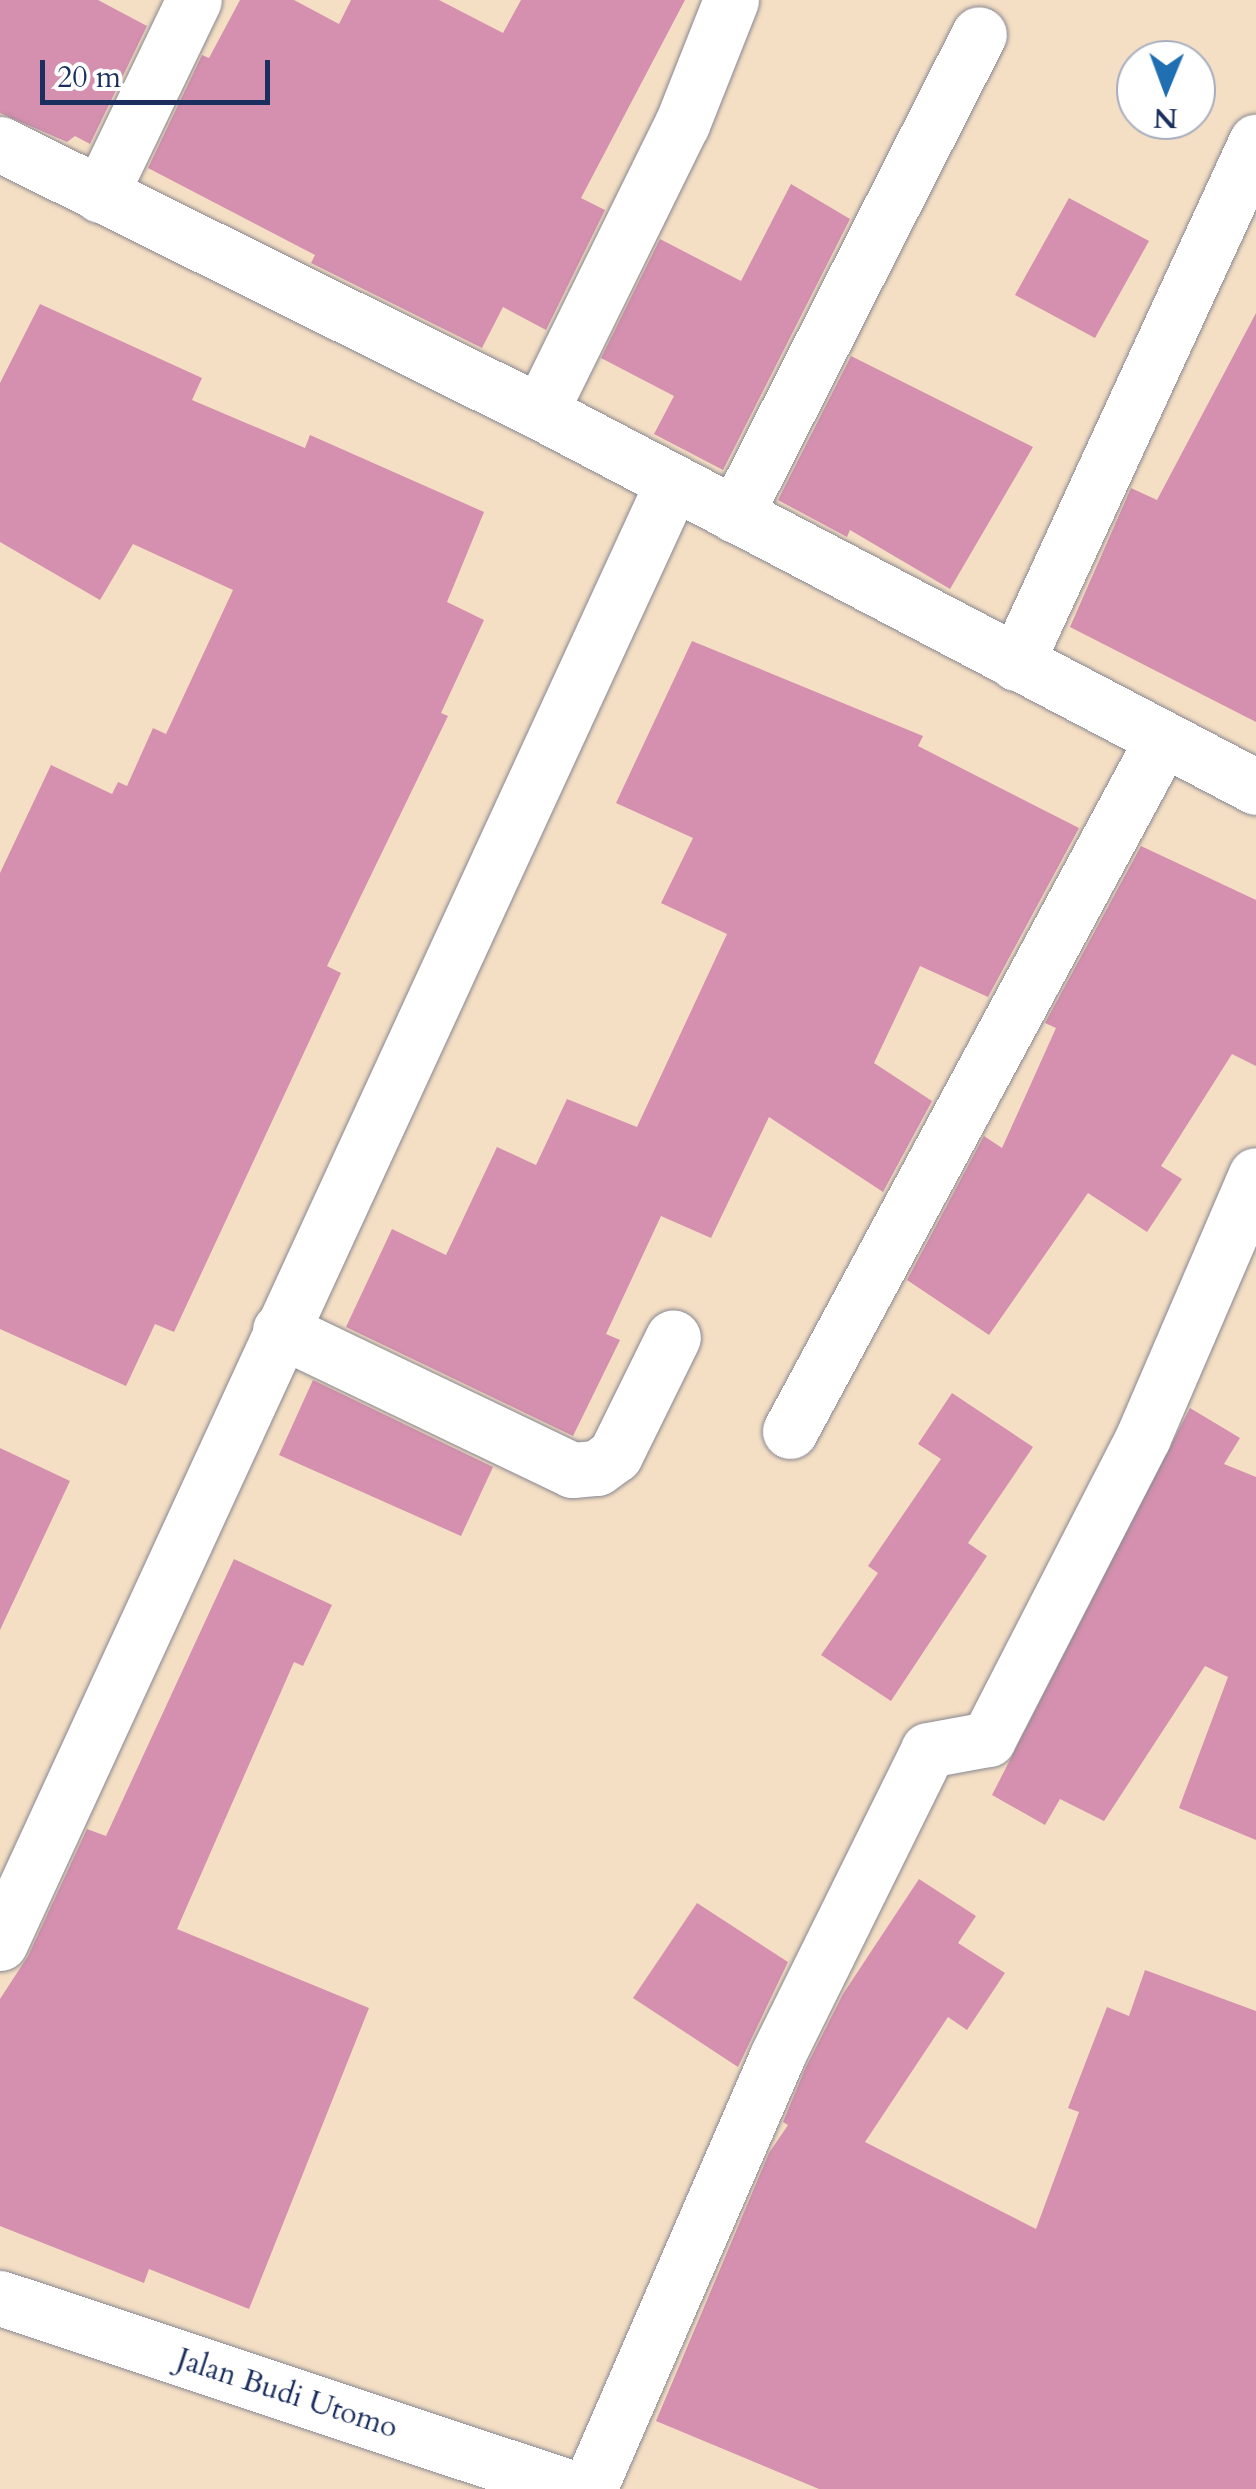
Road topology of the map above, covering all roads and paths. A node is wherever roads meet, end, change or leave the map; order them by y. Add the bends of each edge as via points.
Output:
1 (194, 0) edge
2 (731, 0) edge
3 (980, 34) dead end
4 (1256, 142) edge
5 (0, 144) edge
6 (100, 195) junction
7 (540, 412) junction
8 (672, 484) junction
9 (735, 515) junction
10 (1016, 663) junction
11 (1162, 740) junction
12 (1256, 787) edge
13 (1256, 1175) edge
14 (280, 1330) junction
15 (672, 1337) dead end
16 (790, 1430) dead end
17 (0, 1943) edge
18 (0, 2298) edge
19 (574, 2489) edge
20 (589, 2489) edge

1 - 6 street
2 - 7 street via 682,124
3 - 9 street
4 - 10 street
5 - 6 street
6 - 7 street
7 - 8 street
8 - 9 street
8 - 14 street
9 - 10 street
10 - 11 street
11 - 12 street
11 - 16 street
13 - 20 street via 1143,1437 988,1739 928,1750 778,2056
14 - 15 street via 572,1470 597,1468 615,1455
14 - 17 street
18 - 19 street, Jalan Budi Utomo

